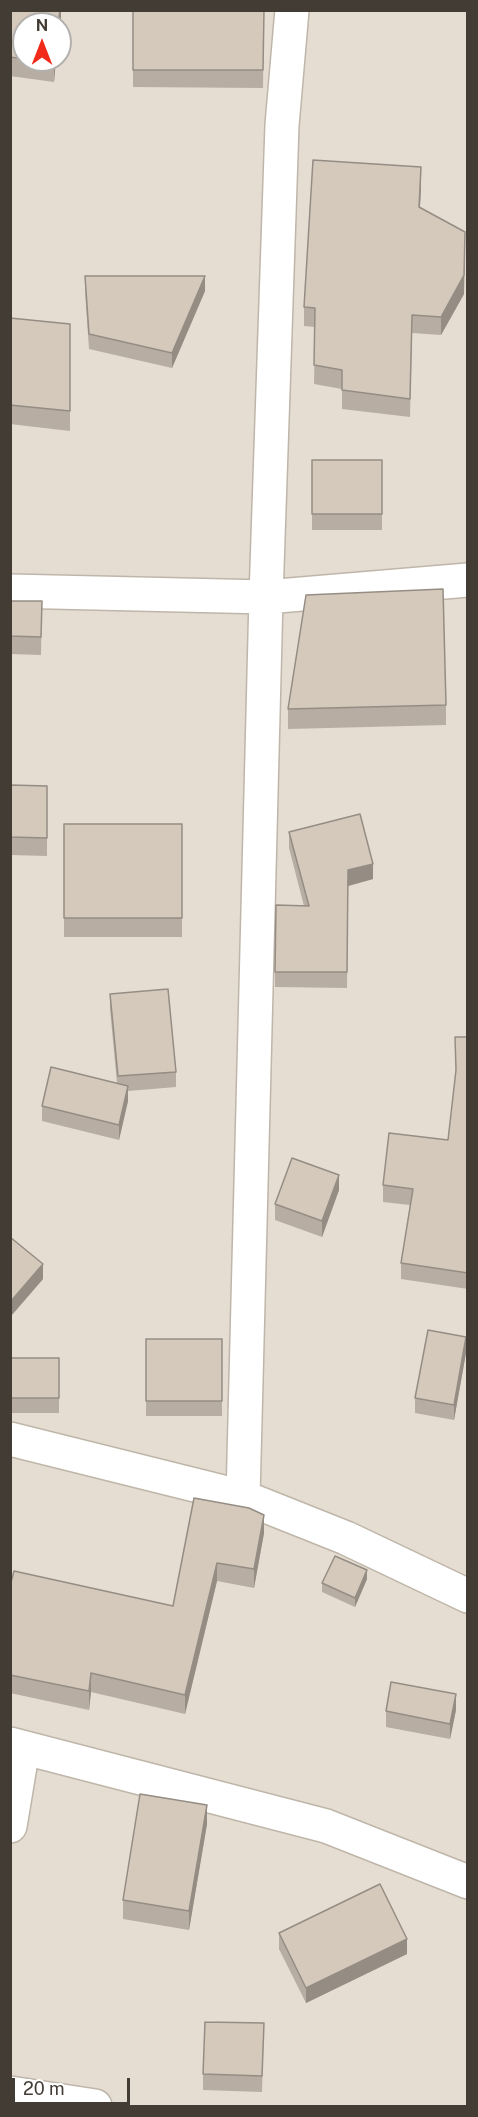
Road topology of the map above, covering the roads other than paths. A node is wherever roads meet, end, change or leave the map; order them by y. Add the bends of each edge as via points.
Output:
1 (292, 10) edge
2 (468, 580) edge
3 (10, 591) edge
4 (266, 597) junction
5 (10, 1439) edge
6 (243, 1497) junction
7 (468, 1596) edge
8 (17, 1746) edge
9 (10, 1826) edge
10 (468, 1882) edge
11 (10, 2093) edge
12 (96, 2106) edge

1 - 4 street via 282,125
2 - 4 street
3 - 4 street
4 - 6 street
5 - 6 street
6 - 7 street via 346,1538
8 - 9 street
8 - 10 street via 326,1826
11 - 12 street

